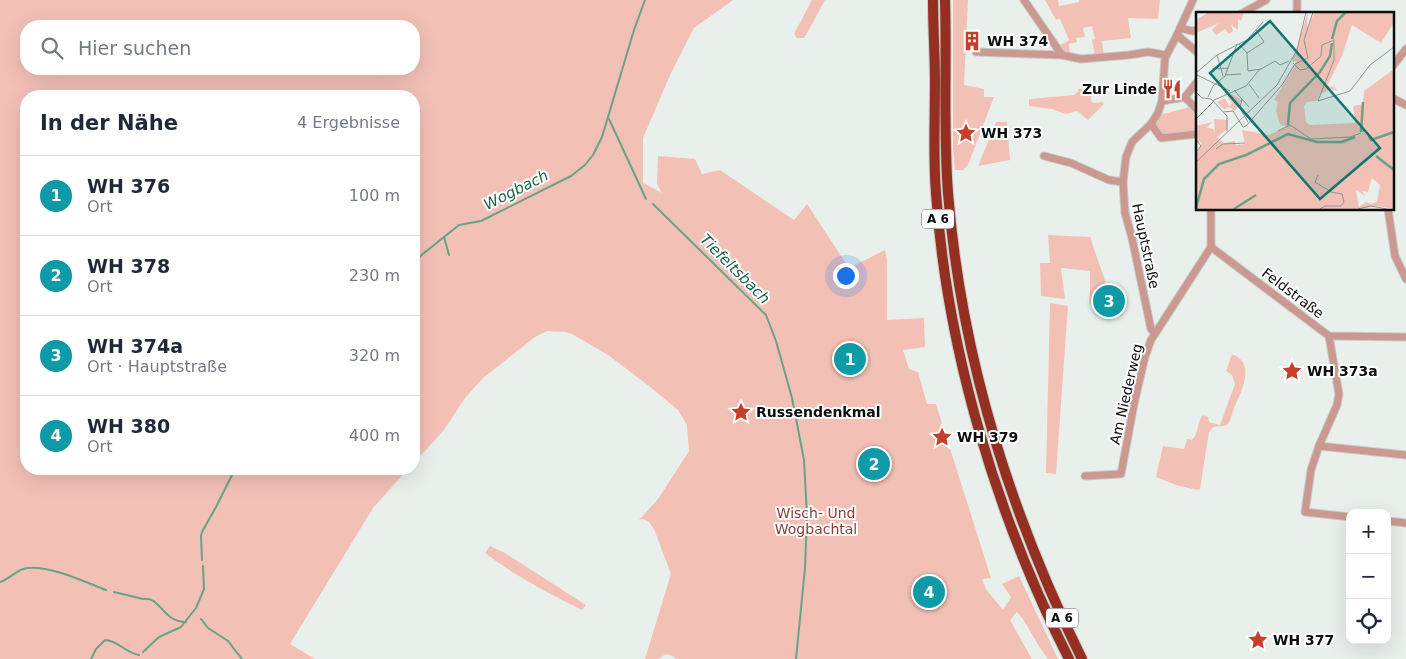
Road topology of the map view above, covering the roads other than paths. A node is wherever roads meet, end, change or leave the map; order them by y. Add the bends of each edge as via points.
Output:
1 (933, 0) edge
2 (945, 0) edge
3 (1024, 0) edge
4 (1193, 0) edge
5 (1266, 0) edge
6 (1245, 12) edge
7 (1196, 30) edge
8 (1179, 32) junction
9 (1406, 49) edge
10 (1196, 51) edge
11 (976, 52) dead end
12 (1062, 55) junction
13 (1166, 55) junction
14 (1394, 64) edge
15 (1196, 83) edge
16 (1185, 97) junction
17 (1394, 99) edge
18 (1162, 101) junction
19 (1406, 105) edge
20 (1196, 109) edge
21 (1152, 124) junction
22 (1196, 135) edge
23 (1044, 156) dead end
24 (1123, 182) junction
25 (1211, 210) edge
26 (1388, 210) edge
27 (1211, 247) junction
28 (1406, 279) edge
29 (1155, 333) junction
30 (1329, 336) junction
31 (1406, 337) edge
32 (1319, 446) junction
33 (1406, 455) edge
34 (1086, 476) dead end
35 (1346, 517) edge
36 (1391, 521) edge
37 (1406, 523) edge
38 (1069, 659) edge
39 (1082, 659) edge

1 - 38 highway, A 6 via 936,192 941,242 962,360 992,474 1032,581
2 - 39 highway, A 6 via 947,172 952,233 973,358 1012,494 1043,577
3 - 12 street
4 - 8 street, Hauptstraße
5 - 6 street
7 - 8 street
8 - 10 street
8 - 13 street, Hauptstraße
9 - 14 street
11 - 12 street
12 - 13 street via 1087,60 1148,52
13 - 18 street, Hauptstraße
15 - 16 street
16 - 18 street
16 - 20 street
17 - 19 street
18 - 21 street, Hauptstraße
21 - 22 street via 1161,138
21 - 24 street, Hauptstraße via 1128,148
23 - 24 street
24 - 29 street, Hauptstraße via 1126,219
25 - 27 street
26 - 28 street via 1395,256
27 - 29 street, Am Niederweg
27 - 30 street, Feldstraße
29 - 34 street, Am Niederweg via 1143,367 1122,474
30 - 31 street, Feldstraße
30 - 32 street via 1339,394
32 - 33 street
32 - 35 street via 1311,470 1305,512
36 - 37 street

